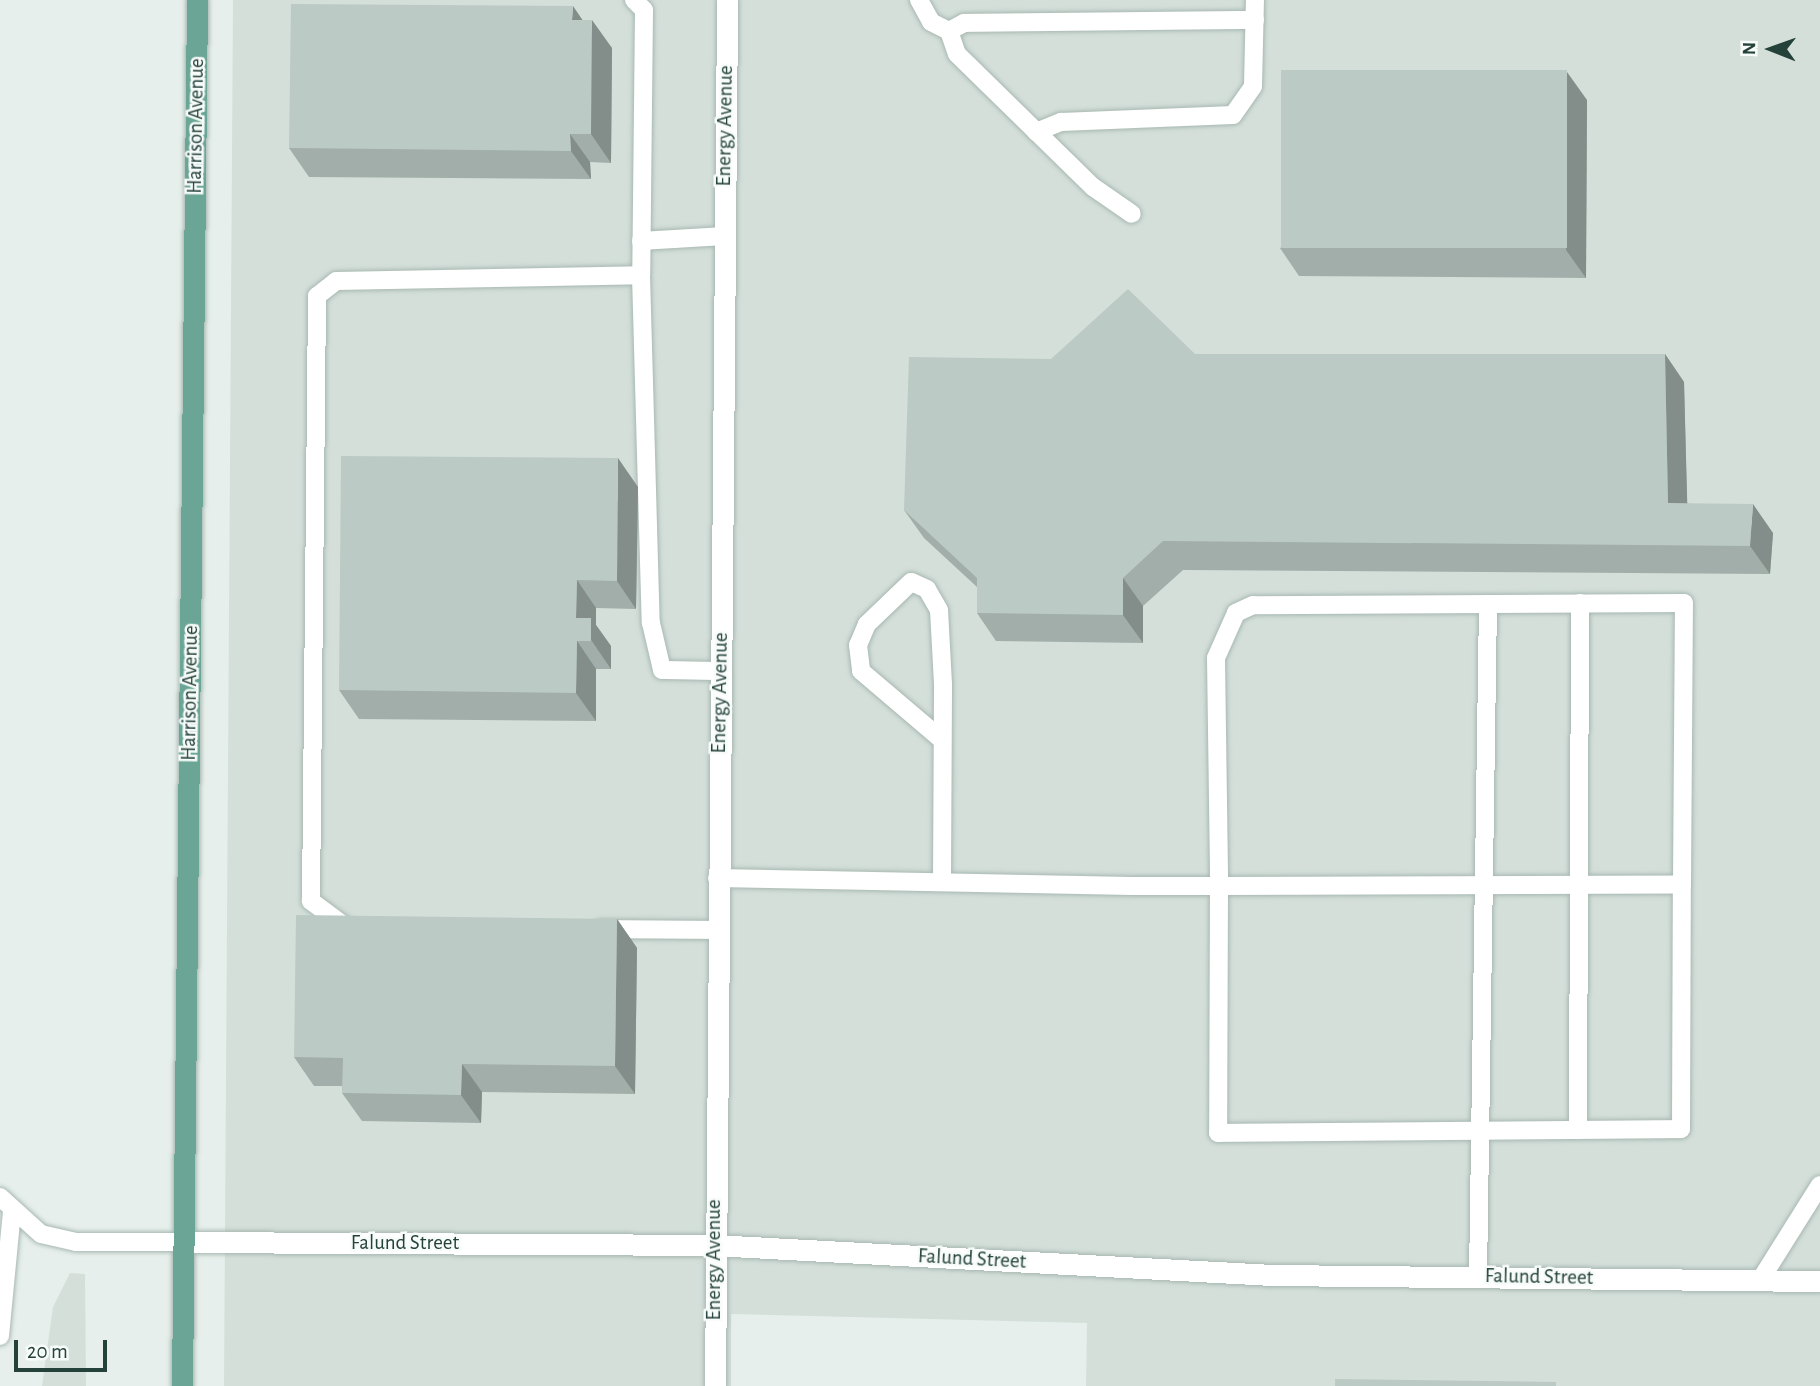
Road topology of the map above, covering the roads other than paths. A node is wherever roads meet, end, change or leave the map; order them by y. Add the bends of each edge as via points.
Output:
1 (197, 0) edge
2 (634, 0) edge
3 (727, 0) edge
4 (919, 0) edge
5 (1255, 0) edge
6 (1255, 20) junction
7 (949, 31) junction
8 (1036, 132) junction
9 (1132, 214) dead end
10 (724, 236) junction
11 (641, 241) junction
12 (641, 275) junction
13 (1580, 603) junction
14 (1488, 604) junction
15 (720, 671) junction
16 (942, 740) junction
17 (717, 878) junction
18 (942, 882) junction
19 (1483, 884) junction
20 (1576, 884) junction
21 (1682, 884) junction
22 (1219, 886) junction
23 (367, 927) edge
24 (577, 929) edge
25 (717, 930) junction
26 (1577, 1130) junction
27 (1480, 1131) junction
28 (1820, 1185) edge
29 (6, 1204) edge
30 (183, 1242) junction
31 (713, 1244) junction
32 (1478, 1277) junction
33 (1760, 1279) junction
34 (1820, 1281) edge
35 (0, 1336) edge
36 (182, 1386) edge
37 (715, 1386) edge

1 - 30 main road, Harrison Avenue
2 - 11 lane via 644,10
3 - 10 street, Energy Avenue
4 - 7 lane via 931,22
5 - 6 lane
6 - 7 lane via 964,23
6 - 8 lane via 1253,86 1233,115 1061,122
7 - 8 lane via 957,54
8 - 9 lane
10 - 11 lane
10 - 15 street, Energy Avenue
11 - 12 lane
12 - 15 lane via 651,623 662,670
12 - 23 lane via 336,281 317,296 311,901 339,927
13 - 14 lane
13 - 20 lane
13 - 21 lane via 1684,603
14 - 19 lane
14 - 22 lane via 1253,605 1236,613 1216,658
15 - 17 street, Energy Avenue
16 - 16 lane via 939,610 927,589 911,582 867,624 858,645 862,671
16 - 18 lane
17 - 18 lane
17 - 25 street, Energy Avenue
18 - 22 lane
19 - 20 lane
19 - 22 lane
19 - 27 lane
20 - 21 lane
20 - 26 lane
21 - 26 lane via 1681,1129
22 - 27 lane via 1218,1133
24 - 25 lane
25 - 31 street, Energy Avenue
26 - 27 lane
27 - 32 lane
28 - 33 lane
29 - 30 lane via 41,1234 76,1242
29 - 35 lane
30 - 31 street, Falund Street
30 - 36 main road, Harrison Avenue
31 - 32 street, Falund Street via 1272,1275
31 - 37 street, Energy Avenue
32 - 33 street, Falund Street
33 - 34 street, Falund Street

